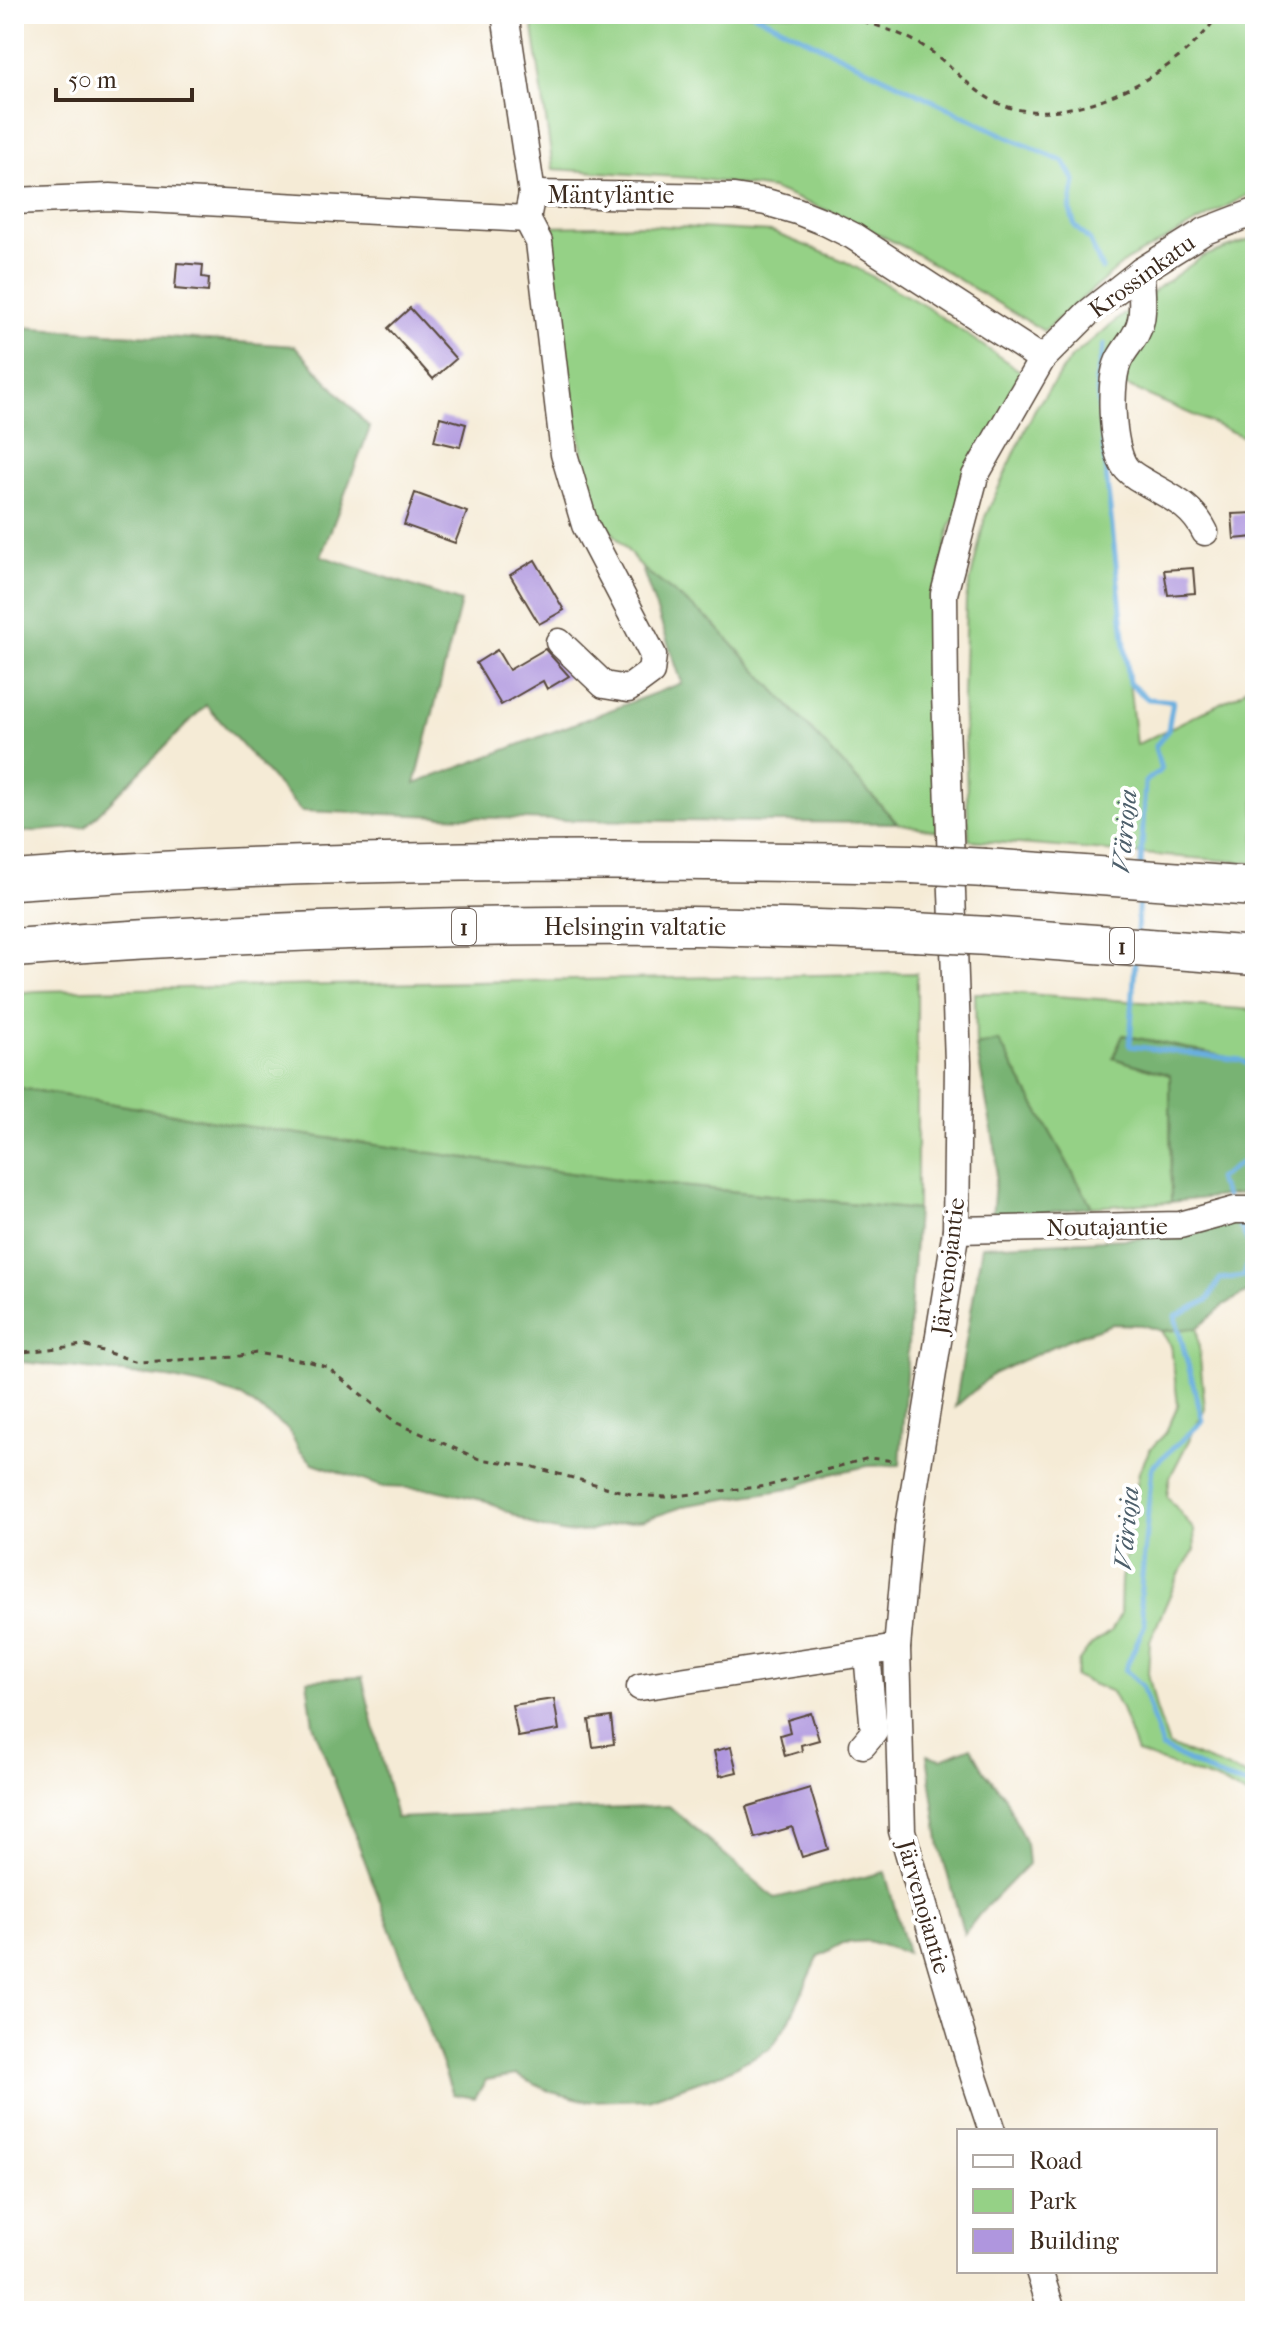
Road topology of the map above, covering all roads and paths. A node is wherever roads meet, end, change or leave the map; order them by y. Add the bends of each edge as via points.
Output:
1 (505, 14) edge
2 (841, 14) edge
3 (1218, 14) edge
4 (14, 201) edge
5 (530, 207) junction
6 (1255, 212) edge
7 (1141, 271) junction
8 (1042, 359) junction
9 (1205, 532) dead end
10 (559, 642) dead end
11 (14, 880) edge
12 (1255, 887) edge
13 (14, 948) edge
14 (1255, 956) edge
15 (1255, 1210) edge
16 (956, 1230) junction
17 (14, 1349) edge
18 (919, 1463) junction
19 (897, 1648) junction
20 (867, 1653) junction
21 (640, 1687) dead end
22 (863, 1745) dead end
23 (991, 2129) edge
24 (1040, 2273) edge
25 (1052, 2311) edge

1 - 5 street
2 - 3 path via 924,46 1003,106 1029,111 1093,102 1131,88 1184,54
4 - 5 street, Mäntyläntie via 110,197
5 - 8 street, Mäntyläntie via 734,197 797,211 882,253
5 - 10 street via 539,242 564,454 585,525 653,655 651,672 628,689 604,685
6 - 7 street, Krossinkatu via 1205,231
7 - 8 street, Krossinkatu
7 - 9 street via 1142,319 1113,380 1119,455 1126,469 1189,507
8 - 16 street, Järvenojantie via 975,476 944,594 958,1063
11 - 12 highway, bridge via 294,864 690,860 912,864
13 - 14 highway, Helsingin valtatie / 1, bridge via 296,931 691,926 914,932
15 - 16 street, Noutajantie via 1180,1225
16 - 18 street, Järvenojantie
17 - 18 path via 83,1345 138,1362 256,1353 311,1362 327,1367 397,1423 479,1459 530,1466 634,1495 666,1497 767,1486 869,1458
18 - 19 street, Järvenojantie
19 - 20 street
19 - 23 street, Järvenojantie via 902,1831
20 - 21 street
20 - 22 street via 874,1732
24 - 25 street

